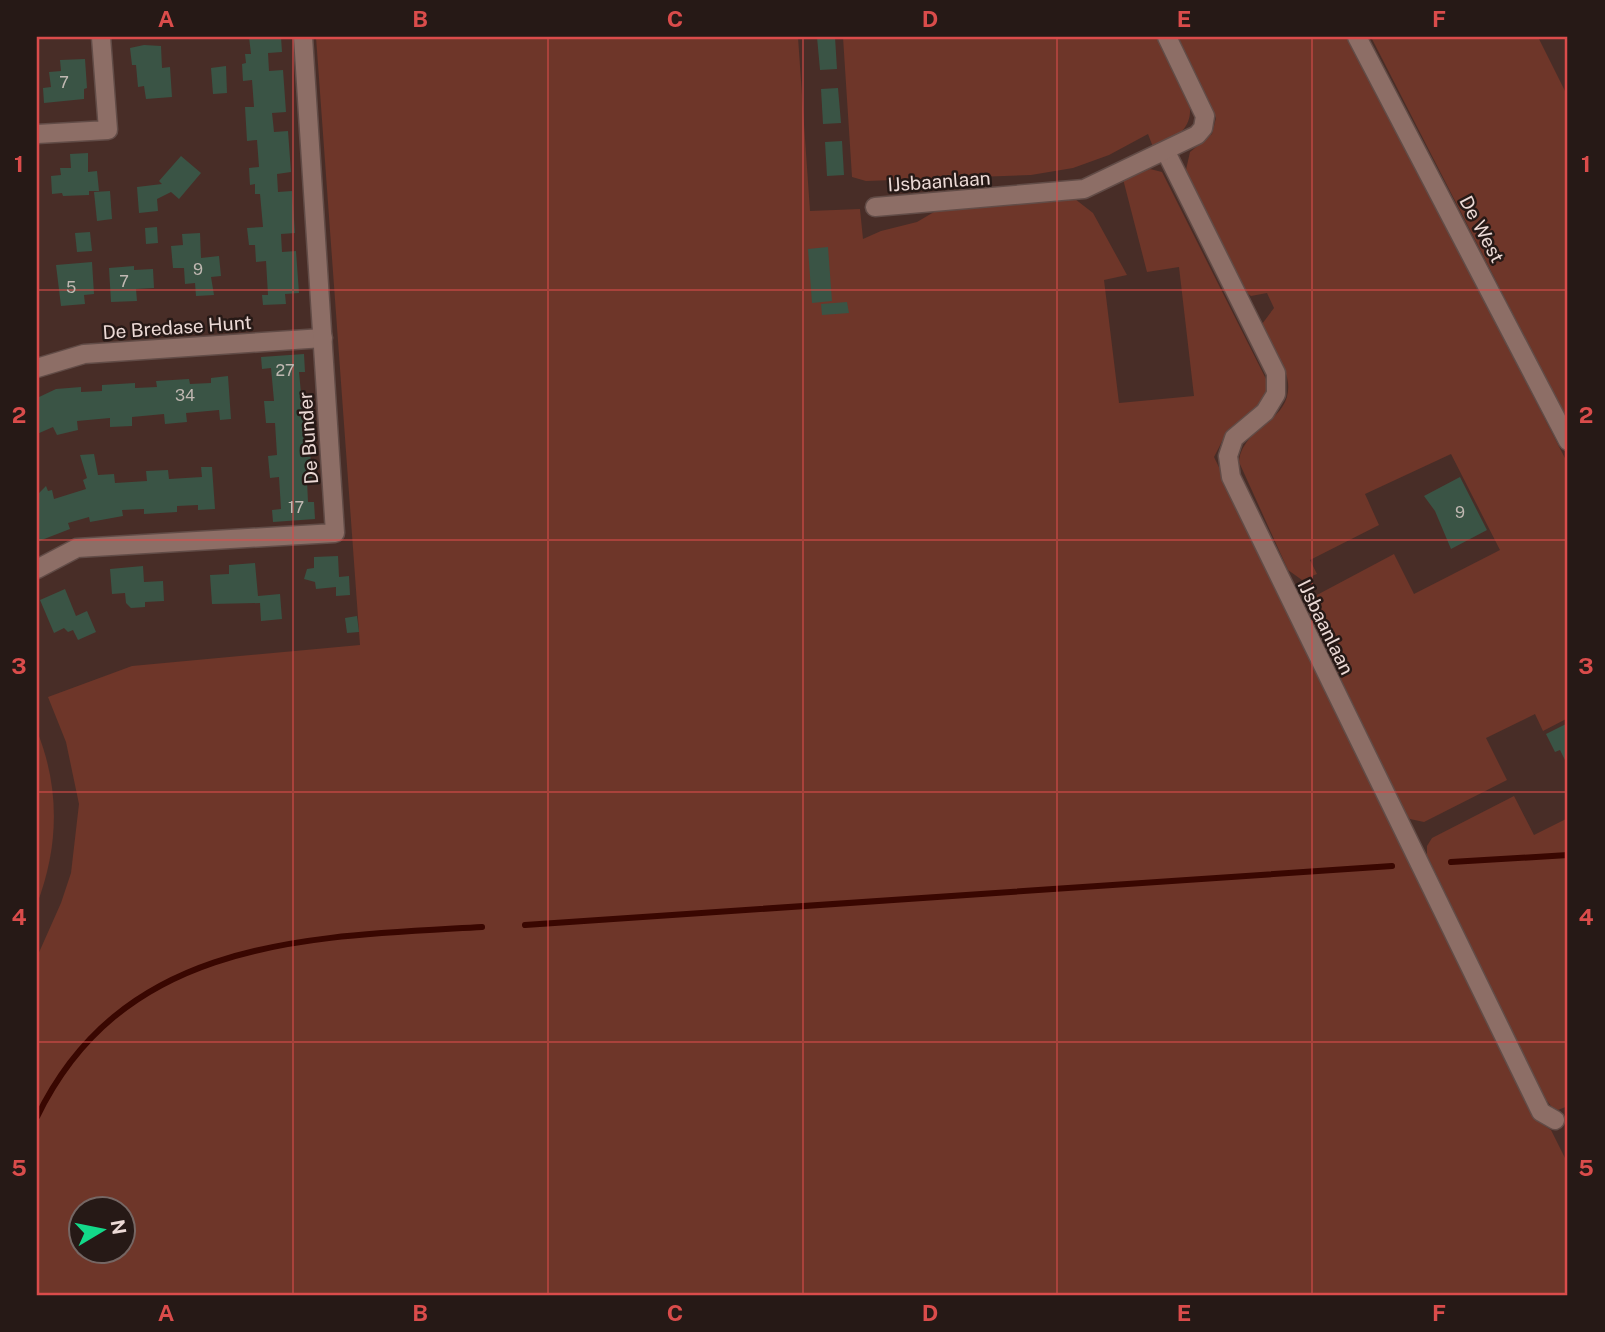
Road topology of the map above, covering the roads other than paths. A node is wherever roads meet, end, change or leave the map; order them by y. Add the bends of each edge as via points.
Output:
1 (101, 37) edge
2 (303, 37) edge
3 (1167, 37) edge
4 (1357, 37) edge
5 (37, 134) edge
6 (1166, 152) junction
7 (875, 207) dead end
8 (323, 338) junction
9 (37, 368) edge
10 (1568, 441) edge
11 (37, 569) edge
12 (1555, 1120) dead end

1 - 5 street via 108,130
2 - 8 street, De Bunder
3 - 6 street, IJsbaanlaan via 1205,116 1196,135
4 - 10 street, De West
6 - 7 street, IJsbaanlaan via 1065,193
6 - 12 street, IJsbaanlaan via 1276,373 1276,394 1265,412 1234,438 1228,456 1231,477 1541,1112
8 - 9 street, De Bredase Hunt via 84,355
8 - 11 street, De Bunder via 335,533 77,548

